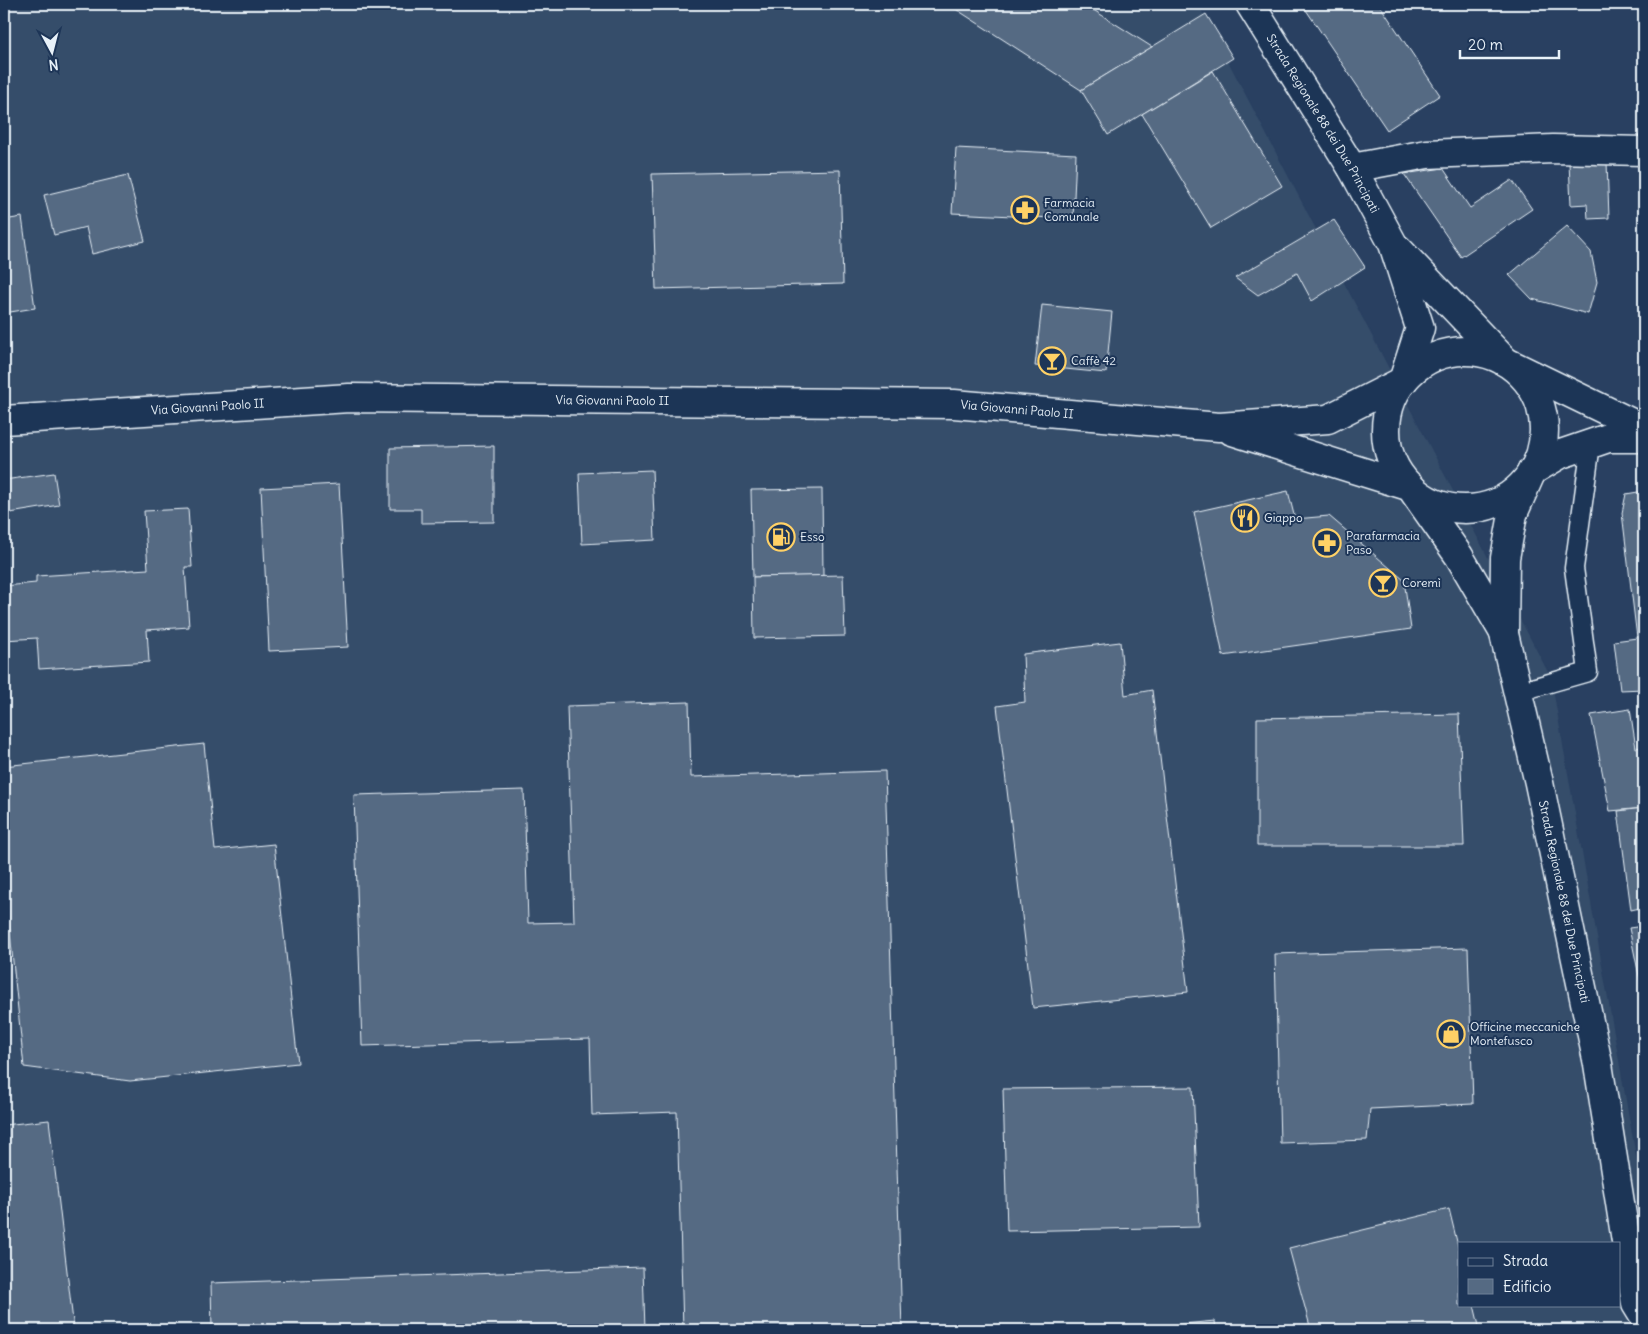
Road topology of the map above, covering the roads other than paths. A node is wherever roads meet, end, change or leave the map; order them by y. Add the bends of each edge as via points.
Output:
1 (1250, 4) edge
2 (1644, 151) edge
3 (1352, 168) junction
4 (1393, 244) junction
5 (1504, 360) junction
6 (1402, 381) junction
7 (4, 420) edge
8 (1219, 427) junction
9 (1644, 429) edge
10 (1644, 438) edge
11 (1592, 444) junction
12 (1532, 471) junction
13 (1410, 487) junction
14 (1504, 634) junction
15 (1518, 692) junction
16 (1644, 1317) edge

1 - 3 street, Strada Regionale 88 dei Due Principati
2 - 3 street via 1553,149 1427,154
3 - 4 street, Strada Regionale 88 dei Due Principati
4 - 5 street, Strada Regionale 88 dei Due Principati
4 - 6 street, Strada Regionale 88 dei Due Principati via 1420,328
5 - 6 street, Strada Regionale 88 dei Due Principati via 1481,352 1456,351 1431,358
5 - 9 street
5 - 12 street, Strada Regionale 88 dei Due Principati via 1527,379 1542,411 1543,444
6 - 8 street via 1328,419
6 - 13 street, Strada Regionale 88 dei Due Principati via 1389,406 1386,433 1390,456
7 - 8 street, Via Giovanni Paolo II via 349,398 954,404
8 - 13 street
10 - 11 street via 1608,438
11 - 12 street via 1561,454
11 - 15 lane via 1574,568 1588,672
12 - 13 street, Strada Regionale 88 dei Due Principati via 1509,495 1473,508 1447,507
12 - 14 street, Strada Regionale 88 dei Due Principati via 1513,514 1505,558
13 - 14 street, Strada Regionale 88 dei Due Principati via 1460,556
14 - 15 street, Strada Regionale 88 dei Due Principati
15 - 16 street, Strada Regionale 88 dei Due Principati via 1598,1064 1636,1304

